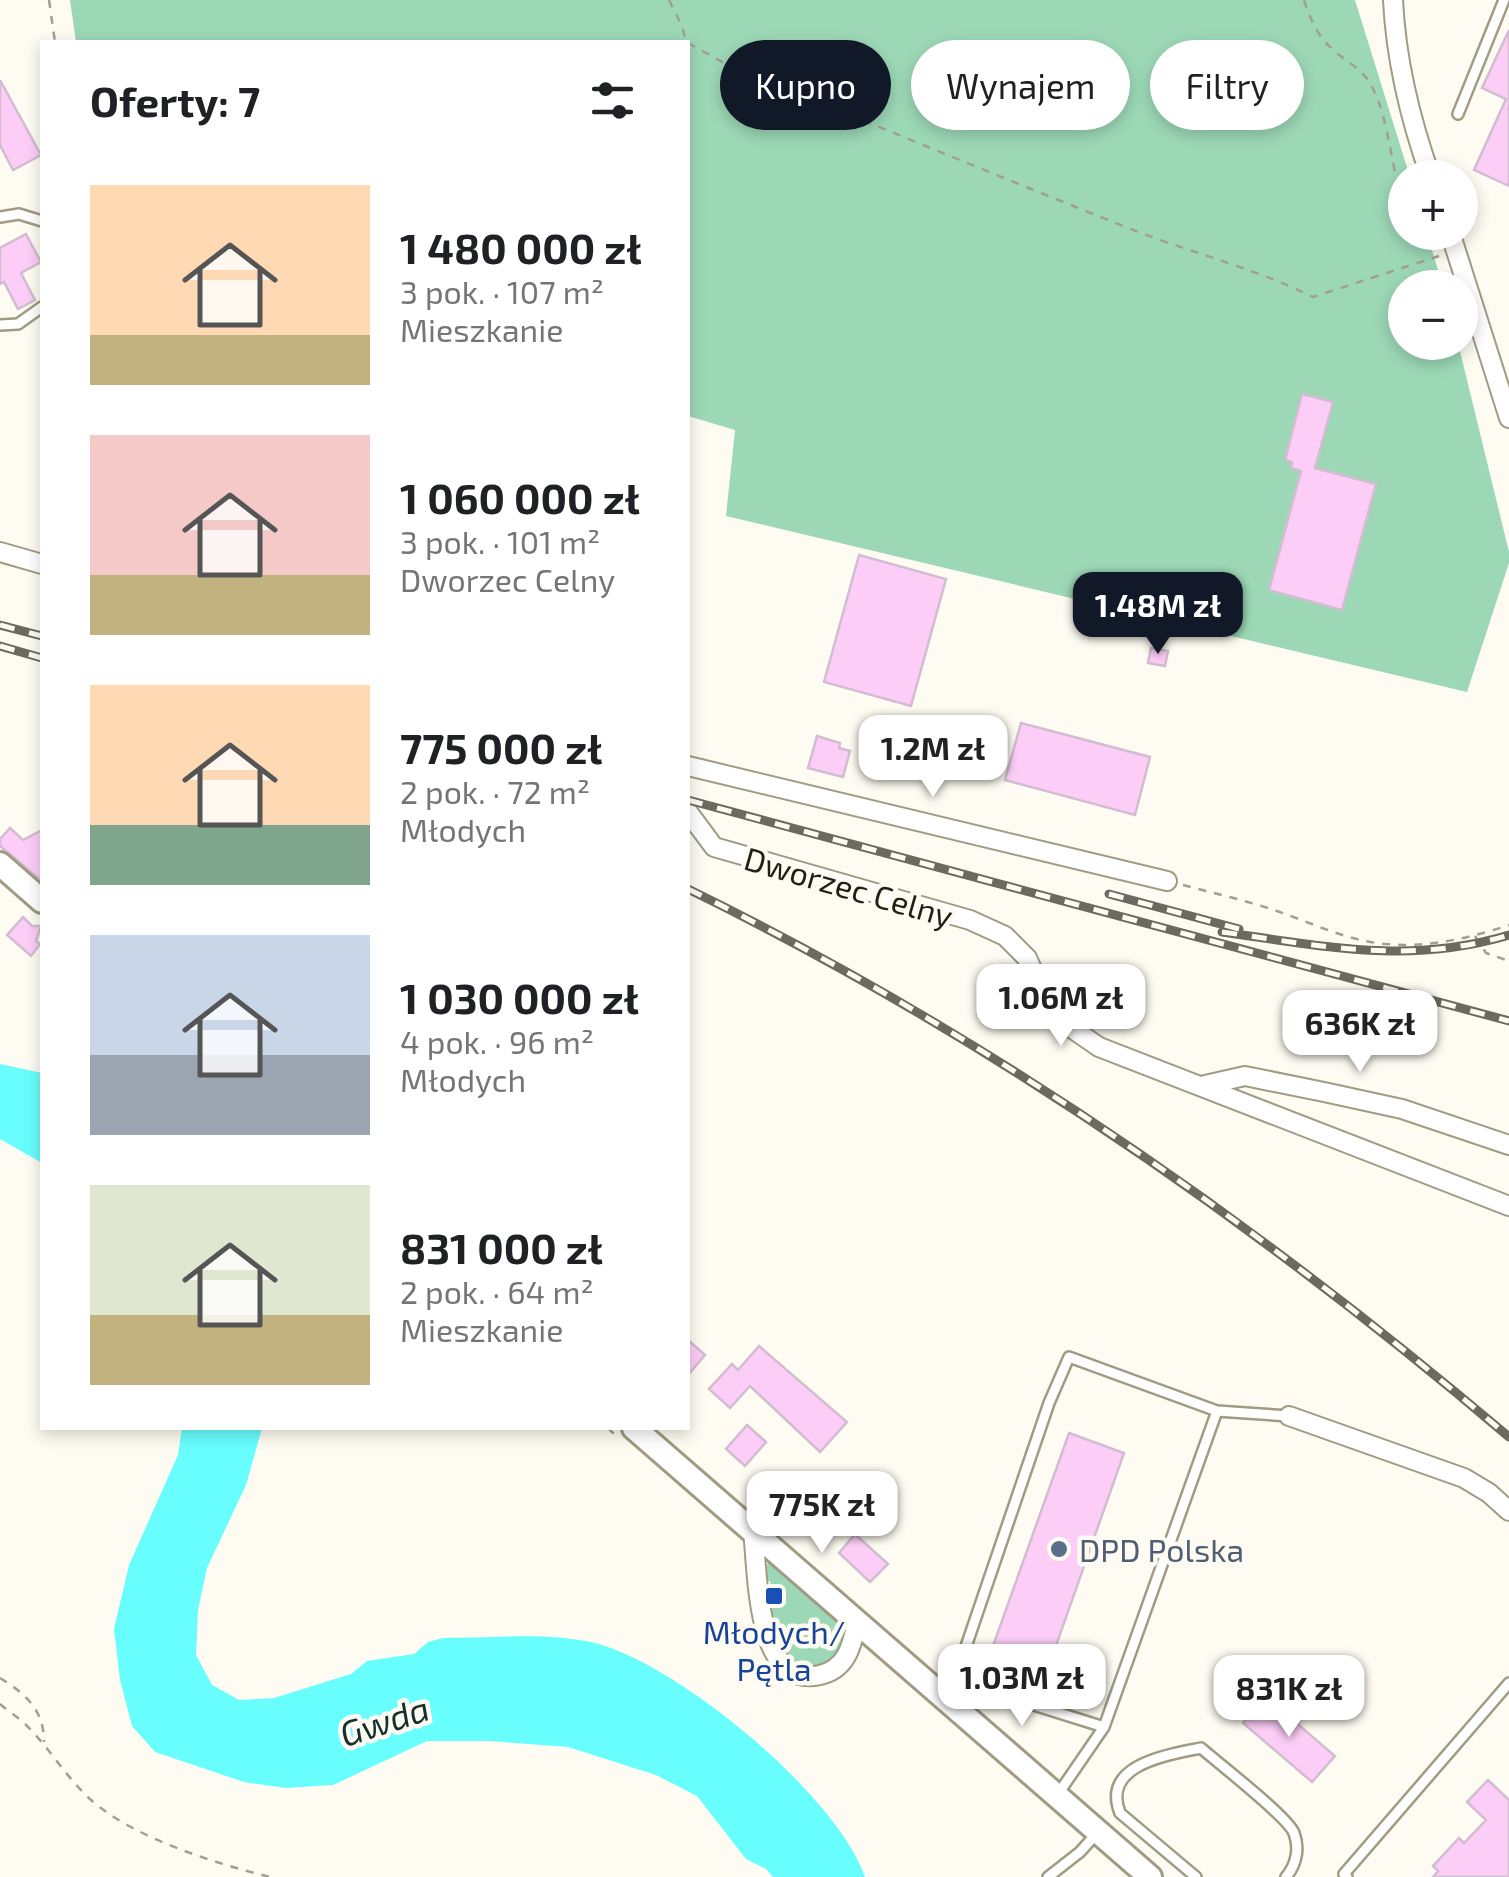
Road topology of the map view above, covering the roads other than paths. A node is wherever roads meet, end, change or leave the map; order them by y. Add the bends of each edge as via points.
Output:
1 (1393, 0) edge
2 (1504, 0) edge
3 (1458, 114) dead end
4 (1425, 160) edge
5 (0, 217) edge
6 (40, 220) edge
7 (1456, 250) edge
8 (40, 308) edge
9 (0, 326) edge
10 (1509, 418) edge
11 (0, 552) edge
12 (40, 563) edge
13 (690, 766) edge
14 (690, 815) edge
15 (0, 864) edge
16 (1167, 881) road end
17 (40, 899) edge
18 (1204, 1085) junction
19 (1509, 1145) edge
20 (1509, 1206) edge
21 (1217, 1411) junction
22 (1289, 1416) joint
23 (636, 1430) edge
24 (1509, 1511) edge
25 (753, 1531) junction
26 (857, 1622) junction
27 (1509, 1682) edge
28 (1104, 1727) junction
29 (1058, 1794) junction
30 (1099, 1831) junction
31 (1344, 1876) edge
32 (1048, 1877) edge
33 (1150, 1877) edge
34 (1196, 1877) edge
35 (1286, 1877) edge

1 - 4 street via 1406,99
2 - 3 lane
5 - 6 lane
7 - 10 street
8 - 9 lane via 18,324
11 - 12 street
13 - 16 street
14 - 18 street, Dworzec Celny via 714,847 970,920 1005,936 1027,958 1046,1001 1067,1024 1099,1047
15 - 17 street
18 - 19 street, Dworzec Celny via 1246,1076 1402,1109
18 - 20 street, Dworzec Celny
21 - 22 lane
21 - 28 lane
21 - 28 lane via 1070,1357 1049,1403 959,1667 970,1685
22 - 24 street via 1464,1478
23 - 25 street
25 - 26 street
25 - 26 street via 767,1642 783,1667 810,1676 836,1668 849,1654
26 - 29 street
27 - 31 lane
28 - 29 lane
29 - 30 street
30 - 32 lane
30 - 33 street
34 - 35 lane via 1120,1813 1116,1802 1134,1768 1201,1748 1293,1830 1297,1853

